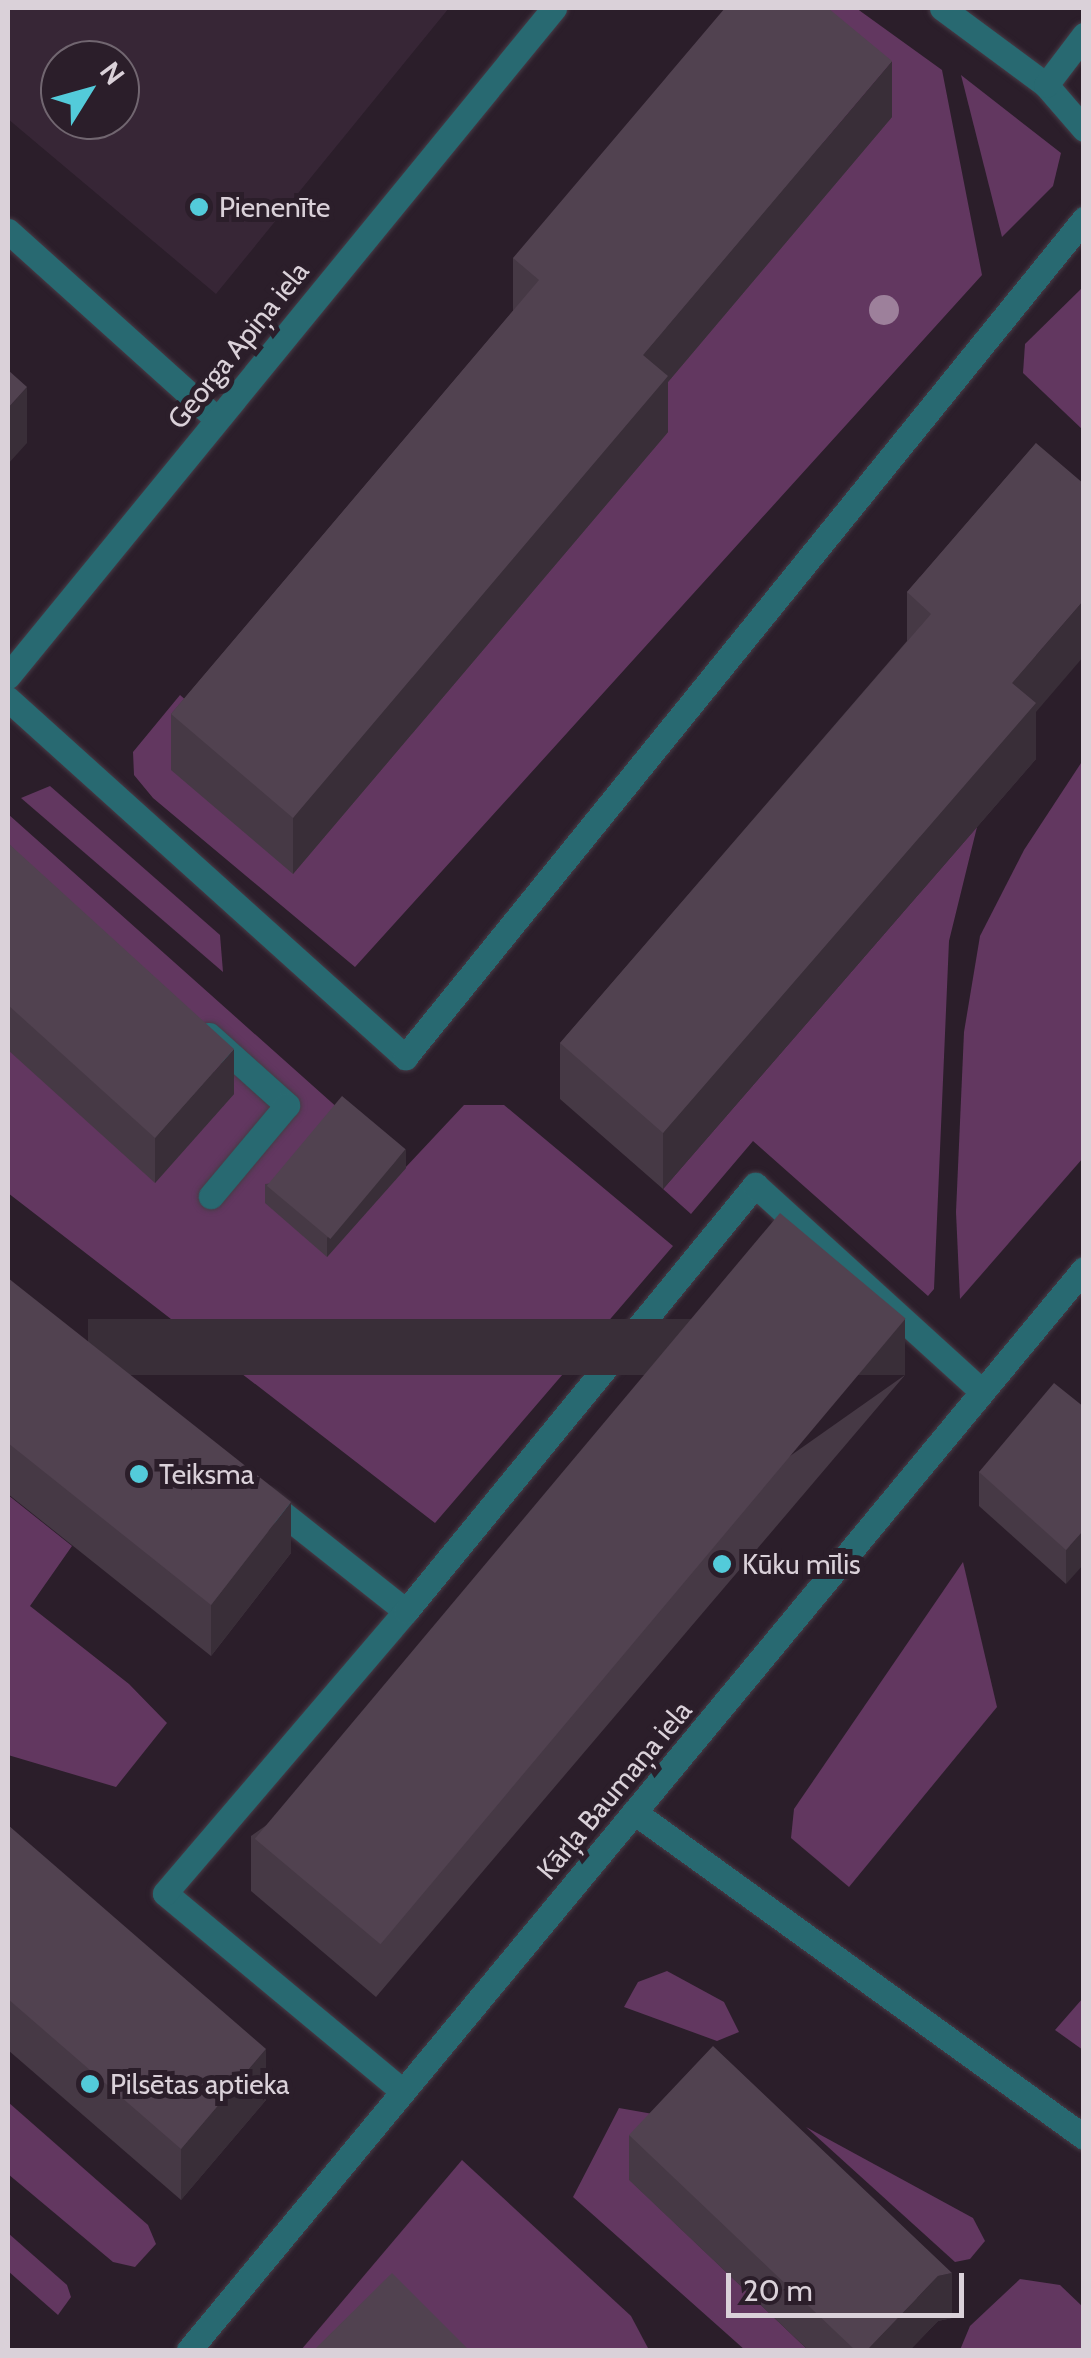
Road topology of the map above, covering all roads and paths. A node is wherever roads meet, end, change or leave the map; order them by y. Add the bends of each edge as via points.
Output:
1 (554, 8) edge
2 (942, 8) edge
3 (1084, 35) edge
4 (1046, 86) junction
5 (1084, 129) edge
6 (1084, 220) edge
7 (8, 231) edge
8 (216, 418) junction
9 (8, 676) edge
10 (8, 699) edge
11 (184, 1013) edge
12 (211, 1196) dead end
13 (1084, 1269) edge
14 (981, 1391) junction
15 (238, 1478) edge
16 (406, 1612) junction
17 (634, 1812) junction
18 (400, 2089) junction
19 (1084, 2138) edge
20 (189, 2350) edge

1 - 8 street, Georga Apiņa iela
2 - 4 street
3 - 4 street
4 - 5 street
6 - 10 street via 405,1057
7 - 8 street
8 - 9 street, Georga Apiņa iela
11 - 12 street via 287,1105
13 - 14 street, Kārļa Baumaņa iela
14 - 16 street via 755,1185
14 - 17 street, Kārļa Baumaņa iela via 860,1547
15 - 16 street
16 - 18 street via 165,1893
17 - 18 street, Kārļa Baumaņa iela
17 - 19 street
18 - 20 street, Kārļa Baumaņa iela

